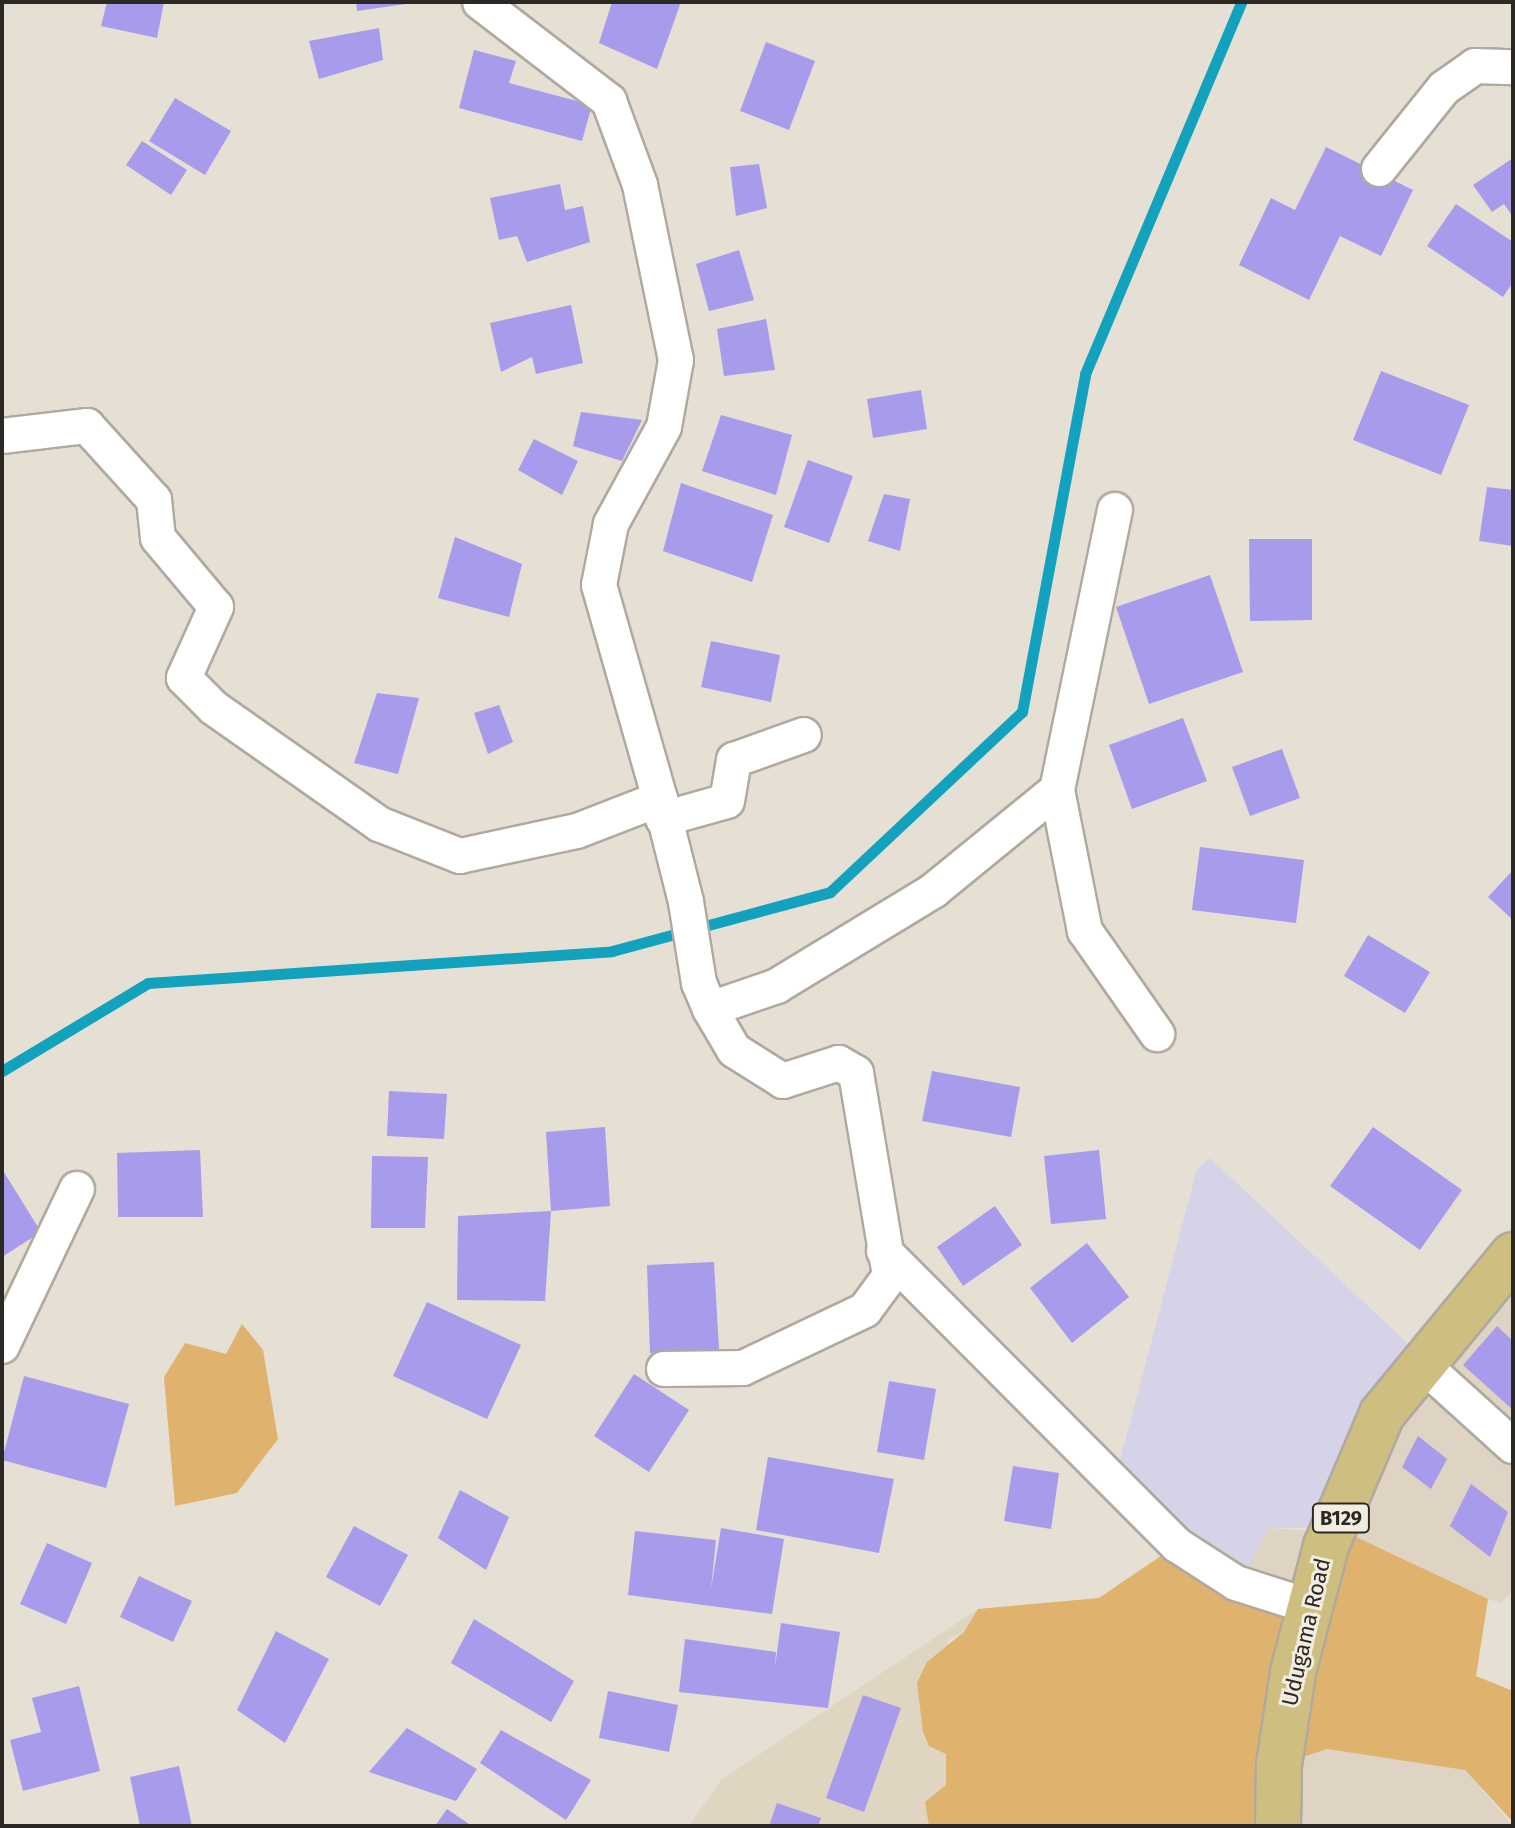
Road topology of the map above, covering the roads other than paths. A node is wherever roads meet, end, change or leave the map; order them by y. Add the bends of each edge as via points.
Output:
1 (480, 2) edge
2 (1513, 67) edge
3 (1379, 169) dead end
4 (2, 436) edge
5 (1115, 510) dead end
6 (804, 735) dead end
7 (1057, 790) junction
8 (662, 809) junction
9 (706, 1003) junction
10 (1157, 1034) dead end
11 (77, 1189) dead end
12 (884, 1251) junction
13 (1513, 1255) edge
14 (2, 1346) edge
15 (1421, 1363) junction
16 (664, 1369) dead end
17 (1513, 1446) edge
18 (1308, 1606) junction
19 (1278, 1826) edge

1 - 8 street via 609,101 640,185 676,360 664,427 611,524 599,585
2 - 3 street via 1475,66 1444,88
4 - 8 street via 87,426 154,500 158,538 216,607 184,678 214,708 379,824 460,856
5 - 7 street
6 - 8 street via 734,760 727,801
7 - 9 street via 933,891 777,986
7 - 10 street via 1085,931
8 - 9 street
9 - 12 street via 734,1050 783,1081 839,1063 856,1073
11 - 14 street
12 - 16 street via 890,1276 865,1310 743,1368
12 - 18 street via 1177,1545 1236,1583
13 - 15 main road, Udugama Road / B129
15 - 17 street
15 - 18 main road, Udugama Road / B129 via 1382,1414 1326,1546
18 - 19 main road, Udugama Road / B129 via 1279,1765

